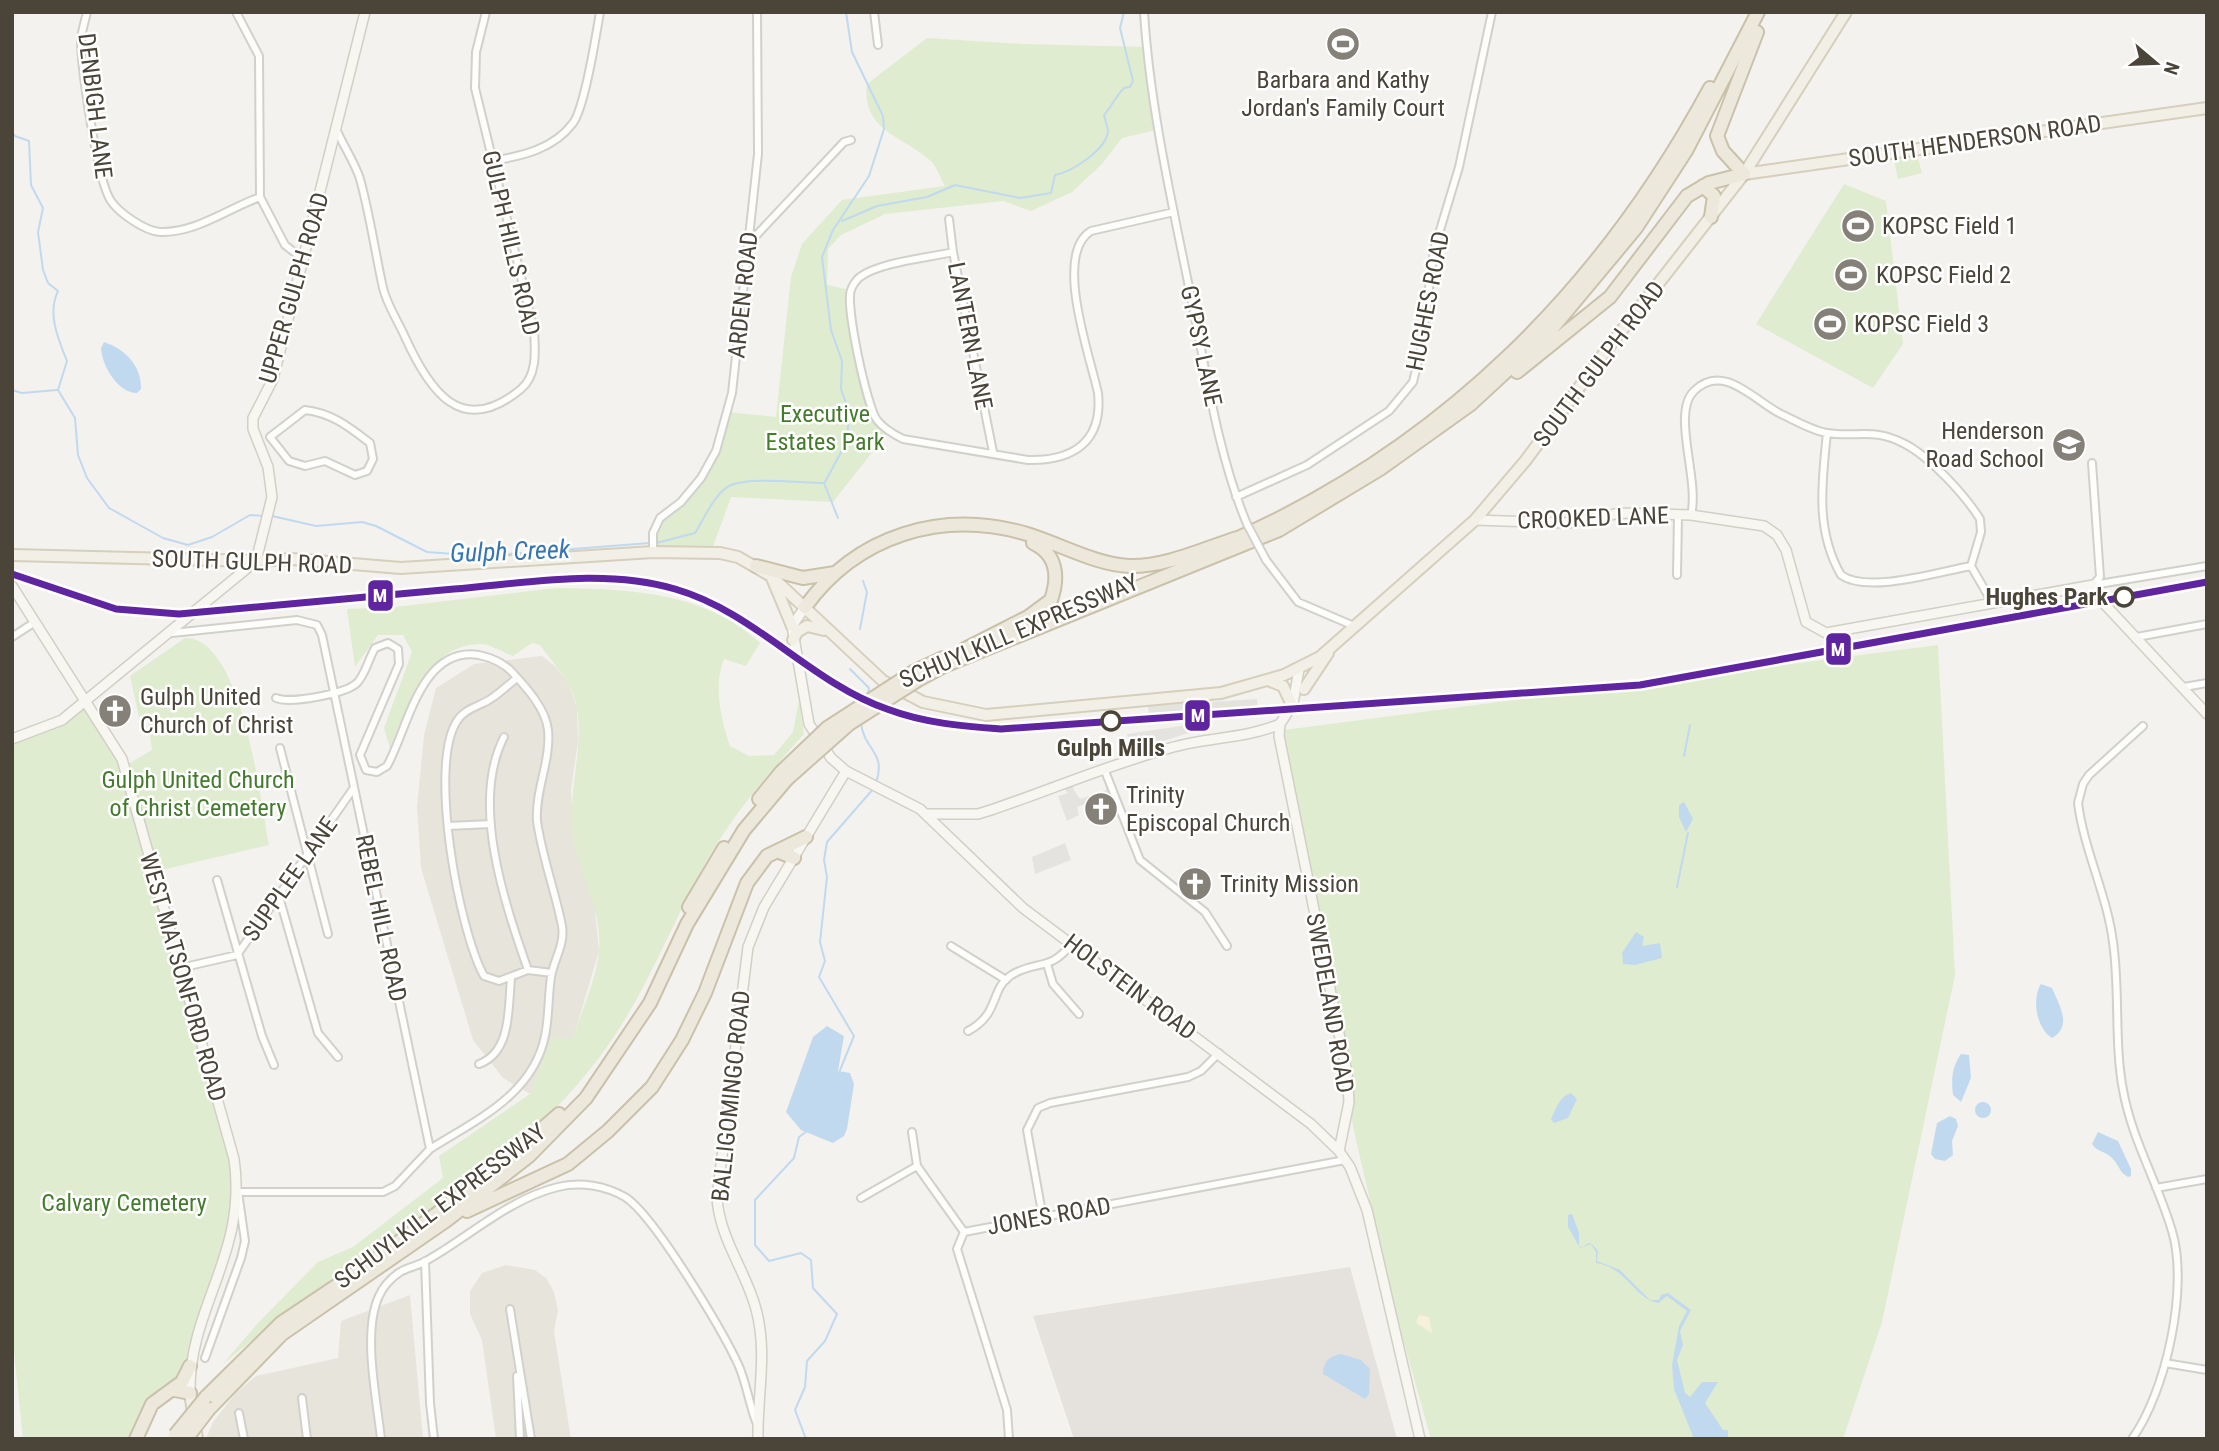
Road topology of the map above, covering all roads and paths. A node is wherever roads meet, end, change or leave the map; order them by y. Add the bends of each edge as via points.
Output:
1 (87, 12) edge
2 (236, 12) edge
3 (365, 12) edge
4 (486, 12) edge
5 (600, 12) edge
6 (757, 12) edge
7 (874, 12) edge
8 (1144, 12) edge
9 (1492, 12) edge
10 (1748, 12) edge
11 (1758, 12) edge
12 (1766, 12) edge
13 (1846, 12) edge
14 (878, 45) dead end
15 (2207, 108) edge
16 (337, 131) junction
17 (850, 140) dead end
18 (492, 161) junction
19 (1744, 174) junction
20 (1703, 186) junction
21 (260, 197) junction
22 (1174, 212) junction
23 (1711, 217) junction
24 (949, 219) dead end
25 (749, 243) junction
26 (953, 252) junction
27 (303, 259) junction
28 (1488, 391) junction
29 (1827, 433) junction
30 (270, 437) junction
31 (256, 440) junction
32 (993, 452) junction
33 (2092, 463) dead end
34 (1236, 497) junction
35 (1678, 515) junction
36 (1691, 515) junction
37 (1475, 520) junction
38 (1240, 537) junction
39 (652, 550) junction
40 (12, 553) edge
41 (256, 561) junction
42 (756, 566) junction
43 (1971, 566) junction
44 (2207, 566) edge
45 (838, 571) junction
46 (1677, 575) dead end
47 (771, 576) junction
48 (2093, 585) junction
49 (12, 586) edge
50 (1993, 604) junction
51 (805, 607) junction
52 (35, 622) junction
53 (2207, 624) edge
54 (792, 626) junction
55 (1354, 626) junction
56 (172, 633) junction
57 (832, 634) junction
58 (12, 637) edge
59 (2137, 637) junction
60 (793, 640) junction
61 (1332, 648) junction
62 (965, 649) junction
63 (1299, 668) junction
64 (916, 676) junction
65 (517, 678) junction
66 (1268, 680) junction
67 (2207, 683) edge
68 (2184, 687) junction
69 (1304, 689) junction
70 (333, 693) junction
71 (276, 698) dead end
72 (86, 701) junction
73 (1293, 704) junction
74 (2207, 715) edge
75 (1281, 723) junction
76 (2143, 726) dead end
77 (1255, 733) junction
78 (504, 737) dead end
79 (12, 738) edge
80 (1280, 745) junction
81 (280, 748) dead end
82 (846, 771) junction
83 (1105, 771) junction
84 (784, 776) junction
85 (353, 789) junction
86 (927, 814) junction
87 (491, 824) junction
88 (448, 826) junction
89 (806, 837) junction
90 (777, 851) junction
91 (305, 855) junction
92 (794, 858) junction
93 (217, 880) dead end
94 (278, 893) junction
95 (328, 934) dead end
96 (1072, 943) junction
97 (951, 946) dead end
98 (1227, 946) dead end
99 (237, 955) junction
100 (1047, 964) junction
101 (180, 968) junction
102 (528, 970) junction
103 (552, 973) junction
104 (511, 979) junction
105 (1006, 980) junction
106 (1079, 1014) dead end
107 (968, 1031) dead end
108 (1219, 1053) junction
109 (338, 1057) dead end
110 (479, 1064) dead end
111 (274, 1065) dead end
112 (912, 1132) dead end
113 (430, 1149) junction
114 (1342, 1156) junction
115 (917, 1166) junction
116 (2207, 1179) edge
117 (2156, 1188) junction
118 (238, 1192) junction
119 (861, 1198) dead end
120 (1043, 1218) junction
121 (447, 1220) junction
122 (964, 1232) junction
123 (425, 1261) junction
124 (510, 1309) dead end
125 (516, 1353) junction
126 (205, 1358) dead end
127 (2165, 1363) junction
128 (190, 1366) junction
129 (2207, 1370) edge
130 (175, 1390) junction
131 (190, 1393) junction
132 (302, 1398) dead end
133 (208, 1403) junction
134 (239, 1413) dead end
135 (758, 1426) junction
136 (530, 1429) junction
137 (519, 1430) junction
138 (178, 1437) edge
139 (136, 1439) edge
140 (197, 1439) edge
141 (244, 1439) edge
142 (307, 1439) edge
143 (381, 1439) edge
144 (435, 1439) edge
145 (520, 1439) edge
146 (531, 1439) edge
147 (758, 1439) edge
148 (1009, 1439) edge
149 (1420, 1439) edge
150 (2132, 1439) edge

1 - 21 street, DENBIGH LANE via 81,38 99,176 111,202 157,232 183,230
2 - 21 street via 259,56
3 - 16 street, UPPER GULPH ROAD
4 - 18 street, GULPH HILLS ROAD via 474,79
5 - 18 street via 575,122 550,144 523,156
6 - 25 street, ARDEN ROAD via 758,154
7 - 14 street
8 - 22 street, GYPSY LANE
9 - 34 street, HUGHES ROAD via 1459,167 1434,250 1413,382 1389,411 1307,465
10 - 38 highway, SCHUYLKILL EXPRESSWAY via 1661,175 1595,265 1544,324 1482,381 1402,442 1283,517
11 - 28 highway, SCHUYLKILL EXPRESSWAY via 1691,142 1636,228 1575,304
12 - 19 highway via 1717,136 1723,151
13 - 19 main road, SOUTH GULPH ROAD
15 - 19 main road, SOUTH HENDERSON ROAD
16 - 18 street, GULPH HILLS ROAD via 359,175 384,290 422,374 444,400 474,410 502,405 525,385 536,358 534,330
16 - 27 street, UPPER GULPH ROAD
17 - 25 street
19 - 20 highway
19 - 23 main road, SOUTH GULPH ROAD
20 - 23 highway via 1714,196
20 - 28 highway via 1680,204 1601,305 1532,362
21 - 27 street via 285,245
22 - 32 street via 1091,231 1081,237 1075,251 1074,281 1099,403 1096,426 1089,436 1065,456 1049,460
22 - 34 street, GYPSY LANE
23 - 37 main road, SOUTH GULPH ROAD
24 - 26 street, LANTERN LANE
25 - 39 street, ARDEN ROAD via 732,393 716,451 681,502 660,518
26 - 32 street, LANTERN LANE
26 - 32 street via 875,269 858,278 850,290 850,312 869,404 888,432 920,443
27 - 31 street, UPPER GULPH ROAD via 273,379 253,418
28 - 64 highway, SCHUYLKILL EXPRESSWAY via 1380,470 1279,530
29 - 36 street via 1774,410 1734,383 1701,386 1689,397 1684,417 1695,491
29 - 43 street via 1883,435 1926,458 1980,519
29 - 43 street via 1820,497 1823,526 1841,575 1854,582 1872,583
30 - 30 street via 289,461 304,466 325,461 355,475 367,471 373,459 370,443 324,412 305,410
30 - 31 street
31 - 41 street, UPPER GULPH ROAD via 268,467 272,497
33 - 48 street via 2099,577
34 - 55 street, GYPSY LANE, bridge via 1266,560 1298,602
35 - 36 street, CROOKED LANE
35 - 37 street, CROOKED LANE via 1620,513 1568,523
35 - 46 street
36 - 50 street, CROOKED LANE via 1755,523 1777,536 1786,550 1802,615 1818,631 1834,633
37 - 55 main road, SOUTH GULPH ROAD
38 - 45 highway via 1191,554 1132,566 1113,564 1025,534 955,526 912,530 882,541
38 - 62 highway, SCHUYLKILL EXPRESSWAY
39 - 41 main road, SOUTH GULPH ROAD via 401,568 300,559
39 - 42 main road, SOUTH GULPH ROAD via 720,553
40 - 41 main road, SOUTH GULPH ROAD
41 - 56 street
42 - 45 highway via 810,579
42 - 47 main road, SOUTH GULPH ROAD
43 - 50 street
44 - 48 street
45 - 51 highway
47 - 51 main road, SOUTH GULPH ROAD
47 - 54 main road
48 - 50 street, CROOKED LANE
48 - 59 street via 2096,595
49 - 52 street, WEST MATSONFORD ROAD
51 - 54 street
51 - 57 main road, SOUTH GULPH ROAD
51 - 62 highway via 877,551 911,539 982,530 1044,548 1056,573 1051,600
52 - 58 street
52 - 72 street, WEST MATSONFORD ROAD
53 - 59 street
54 - 60 street
55 - 61 main road, SOUTH GULPH ROAD
56 - 70 street, REBEL HILL ROAD via 297,620 317,625 326,645
56 - 72 street
57 - 60 main road via 807,625
57 - 66 main road, SOUTH GULPH ROAD via 868,669 904,694 986,715 1221,693
59 - 68 street
60 - 82 street via 809,724 831,758
61 - 63 main road, SOUTH GULPH ROAD
61 - 69 main road
62 - 64 highway, SCHUYLKILL EXPRESSWAY
63 - 66 main road, SOUTH GULPH ROAD
63 - 69 street
63 - 73 street
64 - 84 highway, SCHUYLKILL EXPRESSWAY, bridge
65 - 70 street via 490,657 448,660 422,685 390,761 382,771 373,772 362,766 360,755 399,664 398,649 388,643 375,648 357,683
65 - 88 street via 465,711 456,722 449,746
65 - 103 street via 538,704 548,728 536,804 539,837 562,929
66 - 73 main road via 1283,686
67 - 68 street
68 - 74 street
69 - 73 street
70 - 71 street via 285,702
70 - 85 street, REBEL HILL ROAD
72 - 79 street via 54,725
72 - 101 street, WEST MATSONFORD ROAD via 122,758
73 - 75 street
75 - 77 street
75 - 80 street, SWEDELAND ROAD
76 - 117 street via 2090,775 2078,803 2113,941 2123,1091
77 - 80 street
77 - 83 street via 1198,740
78 - 87 street via 495,755
80 - 114 street, SWEDELAND ROAD via 1348,1080
81 - 91 street
82 - 86 street
82 - 89 street, BALLIGOMINGO ROAD
83 - 86 street via 978,814
83 - 98 street via 1140,860 1205,912
84 - 121 highway, SCHUYLKILL EXPRESSWAY via 744,830 687,924 650,1003 586,1098 529,1156
84 - 133 highway, SCHUYLKILL EXPRESSWAY via 742,820 702,881 622,1036 566,1108 494,1171 281,1323
85 - 91 street, SUPPLEE LANE
85 - 113 street, REBEL HILL ROAD
86 - 96 street, HOLSTEIN ROAD via 1020,905
87 - 88 street
87 - 102 street
88 - 104 street via 458,897 475,960 484,976
89 - 90 highway
89 - 92 street, BALLIGOMINGO ROAD
90 - 92 highway
90 - 121 highway via 759,863 747,883 705,993 652,1087 568,1164
91 - 94 street, SUPPLEE LANE
91 - 95 street
92 - 135 street, BALLIGOMINGO ROAD via 764,907 748,947 718,1187 723,1229 759,1320 764,1358
93 - 99 street
94 - 99 street, SUPPLEE LANE
94 - 109 street via 318,1033
96 - 100 street via 1057,961
96 - 108 street, HOLSTEIN ROAD
97 - 105 street
99 - 101 street, SUPPLEE LANE
99 - 111 street
100 - 105 street
100 - 106 street via 1053,984
101 - 118 street, WEST MATSONFORD ROAD via 231,1149
102 - 103 street
102 - 104 street
103 - 113 street via 545,1036 523,1084 505,1101
104 - 110 street via 506,1032
105 - 107 street via 988,1017
108 - 114 street, HOLSTEIN ROAD via 1311,1124
108 - 120 street via 1188,1077 1038,1108 1027,1130
112 - 115 street
113 - 118 street via 395,1186 383,1192
114 - 120 street, JONES ROAD
114 - 149 street via 1367,1210
115 - 119 street
115 - 122 street
116 - 117 street
117 - 127 street via 2178,1261
118 - 126 street via 245,1241 242,1258
118 - 128 street, WEST MATSONFORD ROAD via 233,1234
120 - 122 street, JONES ROAD
121 - 133 highway, SCHUYLKILL EXPRESSWAY via 282,1334
122 - 148 street, JONES ROAD via 957,1249 1007,1410
123 - 135 street via 502,1212 559,1186 586,1185 626,1198 658,1233 728,1344
123 - 143 street via 390,1281 375,1307 372,1323
123 - 144 street via 429,1403
124 - 125 street
125 - 136 street
125 - 137 street
127 - 129 street
127 - 150 street via 2151,1409
128 - 130 highway
128 - 131 street, WEST MATSONFORD ROAD
130 - 131 highway
130 - 139 highway via 152,1404
131 - 140 main road
132 - 142 street
133 - 138 highway, SCHUYLKILL EXPRESSWAY, bridge
134 - 141 street
135 - 147 street, BALLIGOMINGO ROAD
136 - 137 street
136 - 146 street
137 - 145 street

